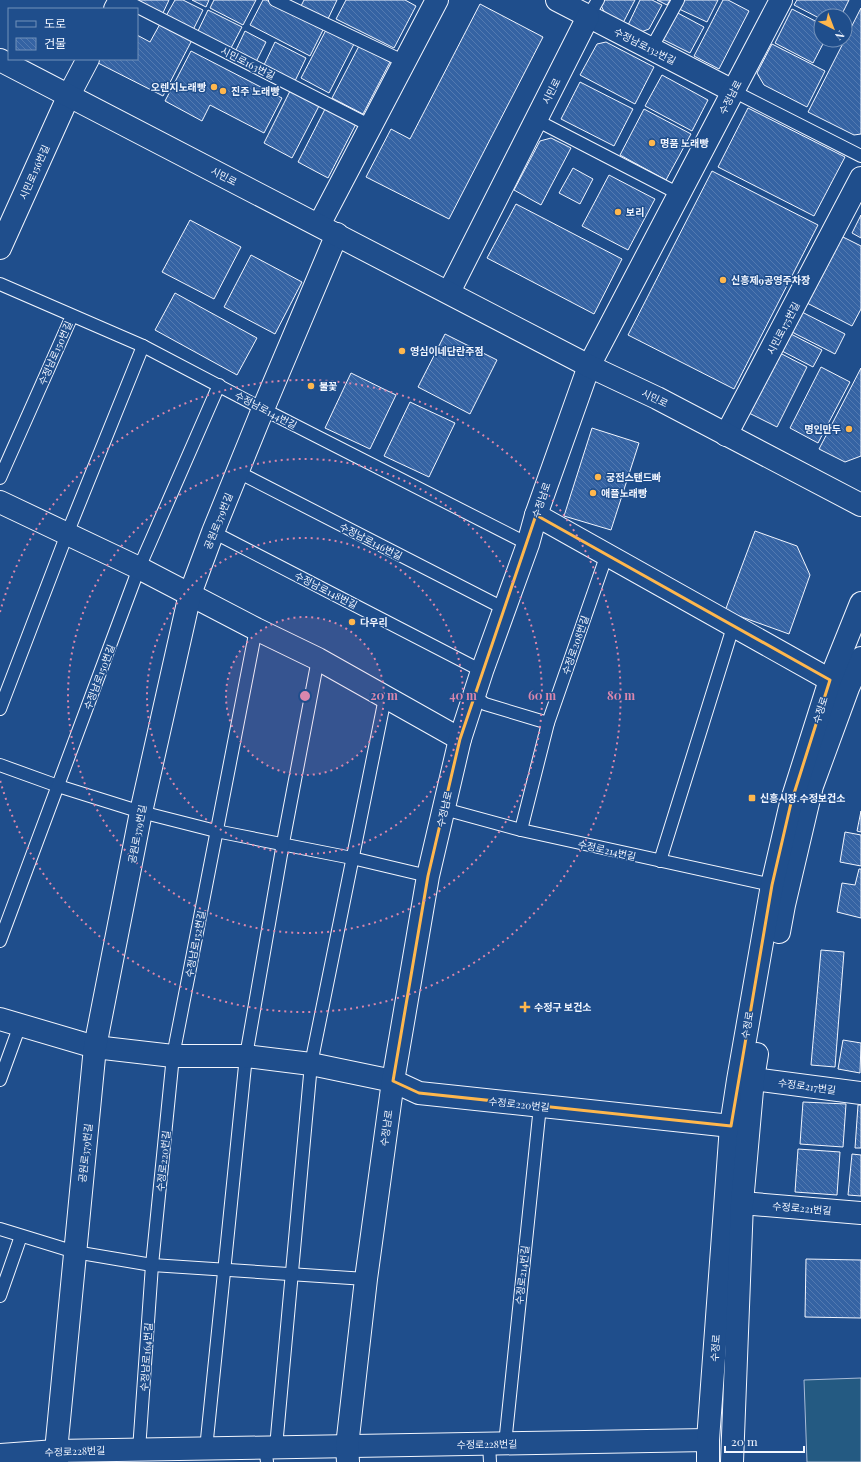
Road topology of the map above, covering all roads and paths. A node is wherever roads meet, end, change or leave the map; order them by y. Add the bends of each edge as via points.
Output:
1 (124, 0) edge
2 (275, 0) edge
3 (436, 0) edge
4 (557, 0) edge
5 (678, 0) edge
6 (781, 0) edge
7 (593, 9) edge
8 (651, 49) junction
9 (0, 60) edge
10 (87, 60) edge
11 (405, 62) junction
12 (734, 91) junction
13 (68, 95) junction
14 (536, 120) junction
15 (371, 126) junction
16 (861, 156) edge
17 (861, 178) edge
18 (679, 194) junction
19 (328, 230) junction
20 (0, 248) edge
21 (0, 284) edge
22 (449, 292) junction
23 (72, 316) junction
24 (143, 346) junction
25 (589, 366) junction
26 (219, 385) junction
27 (263, 409) junction
28 (726, 435) junction
29 (238, 472) junction
30 (0, 478) edge
31 (0, 502) edge
32 (861, 505) edge
33 (536, 515) junction
34 (213, 532) junction
35 (67, 534) junction
36 (528, 544) junction
37 (607, 554) junction
38 (139, 568) junction
39 (190, 594) junction
40 (861, 603) edge
41 (505, 609) junction
42 (733, 627) junction
43 (256, 629) junction
44 (861, 658) edge
45 (318, 659) junction
46 (482, 671) junction
47 (830, 680) junction
48 (474, 696) junction
49 (385, 698) junction
50 (0, 709) edge
51 (548, 723) junction
52 (460, 739) junction
53 (0, 765) edge
54 (58, 786) junction
55 (444, 809) junction
56 (142, 812) junction
57 (521, 830) junction
58 (216, 831) junction
59 (283, 843) junction
60 (352, 858) junction
61 (660, 861) junction
62 (428, 876) junction
63 (772, 885) junction
64 (0, 942) edge
65 (0, 1018) edge
66 (20, 1025) junction
67 (95, 1047) junction
68 (173, 1056) junction
69 (246, 1056) junction
70 (311, 1064) junction
71 (753, 1078) junction
72 (0, 1080) edge
73 (393, 1080) junction
74 (861, 1093) edge
75 (540, 1106) junction
76 (731, 1126) junction
77 (742, 1203) junction
78 (861, 1213) edge
79 (0, 1229) edge
80 (21, 1236) junction
81 (75, 1252) junction
82 (152, 1265) junction
83 (225, 1270) junction
84 (291, 1273) junction
85 (366, 1278) junction
86 (0, 1296) edge
87 (708, 1440) junction
88 (495, 1450) edge
89 (269, 1452) edge
90 (200, 1453) edge
91 (131, 1454) edge
92 (347, 1454) edge
93 (0, 1455) edge
94 (57, 1456) edge
95 (708, 1462) edge
96 (732, 1462) edge

1 - 15 lane, 시민로163번길
2 - 11 lane
3 - 11 street
4 - 7 street, 수정남로132번길
5 - 8 lane
6 - 12 street, 수정남로
7 - 8 street, 수정남로132번길
7 - 14 street, 시민로
8 - 12 street, 수정남로132번길
9 - 13 street, 시민로
10 - 13 street, 시민로156번길
11 - 15 street
12 - 16 lane
12 - 18 street, 수정남로
13 - 19 street, 시민로
13 - 20 street, 시민로156번길
14 - 18 lane
14 - 22 street, 시민로
15 - 19 street
17 - 28 street, 시민로175번길
18 - 25 street, 수정남로
19 - 22 street, 시민로
19 - 27 street, 공원로379번길
21 - 23 lane, 수정남로144번길
22 - 25 street, 시민로
23 - 24 lane, 수정남로144번길
23 - 30 lane, 수정남로150번길
24 - 26 lane, 수정남로144번길
24 - 35 lane
25 - 28 street, 시민로 via 657,398
25 - 33 street, 수정남로
26 - 27 lane, 수정남로144번길
26 - 38 lane, 수정남로150번길
27 - 29 street, 공원로379번길
27 - 36 lane, 수정남로144번길
28 - 32 street, 시민로
29 - 34 street, 공원로379번길
29 - 41 lane, 수정남로146번길
31 - 35 street
33 - 36 street, 수정남로
33 - 37 street
34 - 39 street, 공원로379번길
34 - 46 lane, 수정남로148번길
35 - 38 street
35 - 50 lane
36 - 41 street, 수정남로
37 - 42 street
37 - 51 lane, 수정로208번길
38 - 39 street
38 - 54 lane, 수정남로150번길
39 - 43 street
39 - 56 street, 공원로379번길
40 - 47 street, 수정로
41 - 46 street, 수정남로
42 - 47 street
42 - 61 lane
43 - 45 street
43 - 58 lane
44 - 71 street, 수정로 via 812,786 784,905
45 - 49 street
45 - 59 lane
46 - 48 street, 수정남로
47 - 63 street, 수정로 via 791,803
48 - 51 lane via 484,704
48 - 52 street, 수정남로
49 - 52 street
49 - 60 lane
51 - 57 lane, 수정로208번길
52 - 55 street, 수정남로
53 - 54 lane
54 - 56 lane
54 - 64 lane
55 - 57 lane, 수정로214번길
55 - 62 street, 수정남로
56 - 58 lane
56 - 67 street, 공원로379번길
57 - 61 lane, 수정로214번길
58 - 59 lane
58 - 68 lane, 수정남로152번길
59 - 60 lane
59 - 69 lane
60 - 62 lane
60 - 70 lane
61 - 63 lane, 수정로214번길
62 - 73 street, 수정남로
63 - 76 street, 수정로
65 - 66 street, 수정로220번길
66 - 67 street, 수정로220번길
66 - 72 lane
67 - 68 street, 수정로220번길
67 - 81 street, 공원로379번길
68 - 69 street, 수정로220번길
68 - 82 lane, 수정로220번길
69 - 70 street, 수정로220번길
69 - 83 lane
70 - 73 street, 수정로220번길
70 - 84 lane
71 - 74 street, 수정로217번길
71 - 77 street, 수정로
73 - 75 street, 수정로220번길 via 419,1094
73 - 85 street, 수정남로
75 - 76 street, 수정로220번길
75 - 88 lane, 수정로214번길
76 - 87 street, 수정로
77 - 78 street, 수정로221번길
77 - 96 street, 수정로
79 - 80 lane
80 - 81 lane
80 - 86 lane
81 - 82 lane
81 - 94 street, 공원로379번길
82 - 83 lane
82 - 91 lane, 수정남로164번길
83 - 84 lane
83 - 90 lane
84 - 85 lane
84 - 89 lane
85 - 92 street, 수정남로
87 - 88 street, 수정로228번길
87 - 95 street, 수정로
88 - 92 street, 수정로228번길
89 - 90 street, 수정로228번길
89 - 92 street, 수정로228번길
90 - 91 street, 수정로228번길
91 - 94 street, 수정로228번길
93 - 94 street, 수정로228번길

